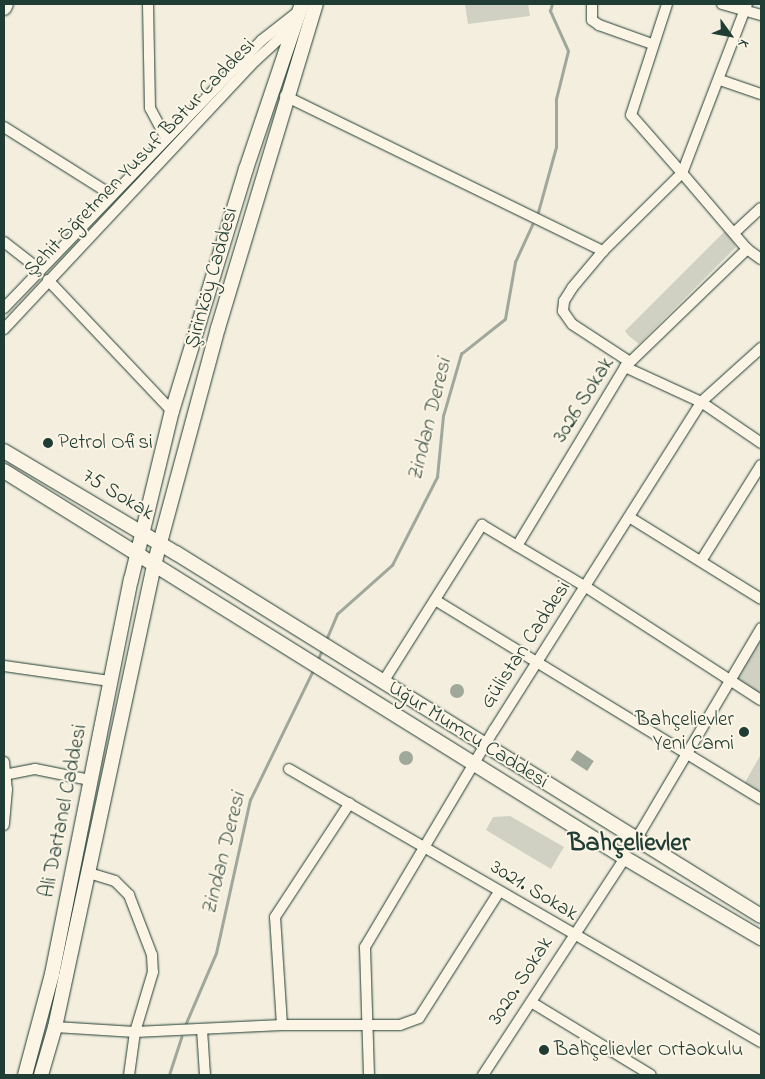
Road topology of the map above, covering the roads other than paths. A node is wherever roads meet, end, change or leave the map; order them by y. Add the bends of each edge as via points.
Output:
1 (6, 4) edge
2 (148, 4) edge
3 (592, 4) edge
4 (667, 4) edge
5 (722, 4) edge
6 (746, 7) edge
7 (4, 8) edge
8 (305, 14) edge
9 (761, 15) edge
10 (652, 44) junction
11 (720, 80) junction
12 (761, 94) edge
13 (286, 96) junction
14 (4, 128) edge
15 (166, 138) junction
16 (682, 173) junction
17 (112, 195) junction
18 (761, 208) edge
19 (735, 232) junction
20 (4, 242) edge
21 (747, 249) junction
22 (603, 251) junction
23 (761, 259) edge
24 (40, 270) junction
25 (48, 280) junction
26 (4, 308) edge
27 (4, 329) edge
28 (761, 348) edge
29 (628, 364) junction
30 (701, 402) junction
31 (172, 411) junction
32 (761, 443) edge
33 (4, 451) edge
34 (761, 464) edge
35 (4, 471) edge
36 (629, 517) junction
37 (142, 532) junction
38 (160, 543) junction
39 (517, 546) junction
40 (137, 553) junction
41 (700, 560) junction
42 (154, 565) junction
43 (586, 587) junction
44 (761, 599) edge
45 (435, 600) junction
46 (761, 628) edge
47 (537, 660) junction
48 (4, 666) edge
49 (728, 680) junction
50 (110, 681) junction
51 (383, 682) junction
52 (761, 700) edge
53 (485, 745) junction
54 (687, 753) junction
55 (4, 762) edge
56 (474, 762) junction
57 (289, 769) dead end
58 (5, 774) edge
59 (90, 780) junction
60 (761, 799) edge
61 (350, 803) junction
62 (4, 825) edge
63 (637, 838) junction
64 (422, 848) junction
65 (626, 858) junction
66 (89, 873) junction
67 (498, 892) junction
68 (761, 916) edge
69 (573, 936) junction
70 (761, 938) edge
71 (531, 1002) junction
72 (282, 1025) junction
73 (55, 1027) junction
74 (366, 1027) junction
75 (202, 1030) junction
76 (135, 1032) junction
77 (761, 1042) edge
78 (25, 1075) edge
79 (41, 1075) edge
80 (129, 1075) edge
81 (205, 1075) edge
82 (369, 1075) edge
83 (483, 1075) edge
84 (651, 1075) edge

1 - 7 main road
2 - 15 street via 150,108
3 - 10 street via 592,20 599,25
4 - 10 street
5 - 6 street
6 - 9 street
6 - 11 street
8 - 13 main road, Şirinköy Caddesi
8 - 15 street, Şehit Öğretmen Yusuf Batur Caddesi via 262,40
8 - 25 street, Şehit Öğretmen Yusuf Batur Caddesi via 255,61
8 - 31 main road, Şirinköy Caddesi via 246,169
10 - 16 street via 631,115
11 - 12 street
11 - 16 street
13 - 22 street
13 - 38 main road, Şirinköy Caddesi via 218,328
14 - 17 street
15 - 17 street, Şehit Öğretmen Yusuf Batur Caddesi
16 - 19 street
16 - 22 street
17 - 24 street, Şehit Öğretmen Yusuf Batur Caddesi
18 - 19 street
19 - 21 street
20 - 24 street
21 - 23 street
21 - 29 street, 3026 Sokak
22 - 29 street via 572,288 564,301 563,311 572,324
24 - 26 street, Şehit Öğretmen Yusuf Batur Caddesi
25 - 27 street, Şehit Öğretmen Yusuf Batur Caddesi
25 - 31 street
28 - 30 street, Gülistan Caddesi
29 - 30 street
29 - 39 street, 3026 Sokak
30 - 32 street
30 - 36 street, Gülistan Caddesi
31 - 37 main road, Şirinköy Caddesi
33 - 37 main road, 75 Sokak
34 - 41 street
35 - 40 main road, 75 Sokak
36 - 41 street
36 - 43 street, Gülistan Caddesi
37 - 38 main road, 75 Sokak
37 - 40 main road, Şirinköy Caddesi
38 - 42 main road, Şirinköy Caddesi
38 - 51 main road, Uğur Mumcu Caddesi
39 - 43 street
39 - 45 street via 482,525
40 - 42 main road, 75 Sokak
40 - 50 main road, Ali Dartanel Caddesi
41 - 44 street
42 - 56 main road, Uğur Mumcu Caddesi
42 - 66 main road, Ali Dartanel Caddesi
43 - 47 street, Gülistan Caddesi
43 - 49 street
45 - 47 street
45 - 51 street
46 - 49 street
47 - 53 street, Gülistan Caddesi
47 - 54 street
48 - 50 street
49 - 52 street
49 - 54 street
50 - 59 main road, Ali Dartanel Caddesi
51 - 53 main road, Uğur Mumcu Caddesi
53 - 56 street, Gülistan Caddesi
53 - 63 main road, Uğur Mumcu Caddesi
54 - 60 street
54 - 63 street
55 - 58 street
56 - 64 street, Gülistan Caddesi
56 - 65 main road, Uğur Mumcu Caddesi
57 - 61 street, 3021. Sokak
58 - 59 street via 35,769
58 - 62 street
59 - 78 main road, Ali Dartanel Caddesi via 52,974
61 - 64 street, 3021. Sokak
61 - 72 street via 275,917
63 - 68 main road, Uğur Mumcu Caddesi
64 - 67 street, 3021. Sokak
64 - 74 street, Gülistan Caddesi via 365,947
65 - 69 street, 3020. Sokak
65 - 70 main road, Uğur Mumcu Caddesi
66 - 73 main road, Ali Dartanel Caddesi
66 - 76 street via 115,881 129,895 152,956 153,972
67 - 69 street, 3021. Sokak
67 - 74 street via 418,1018 400,1025
69 - 71 street, 3020. Sokak
69 - 77 street, 3021. Sokak
71 - 83 street, 3020. Sokak
71 - 84 street
72 - 74 street
72 - 75 street
73 - 76 street
73 - 79 main road, Ali Dartanel Caddesi
74 - 82 street, Gülistan Caddesi
75 - 76 street
75 - 81 street
76 - 80 street

